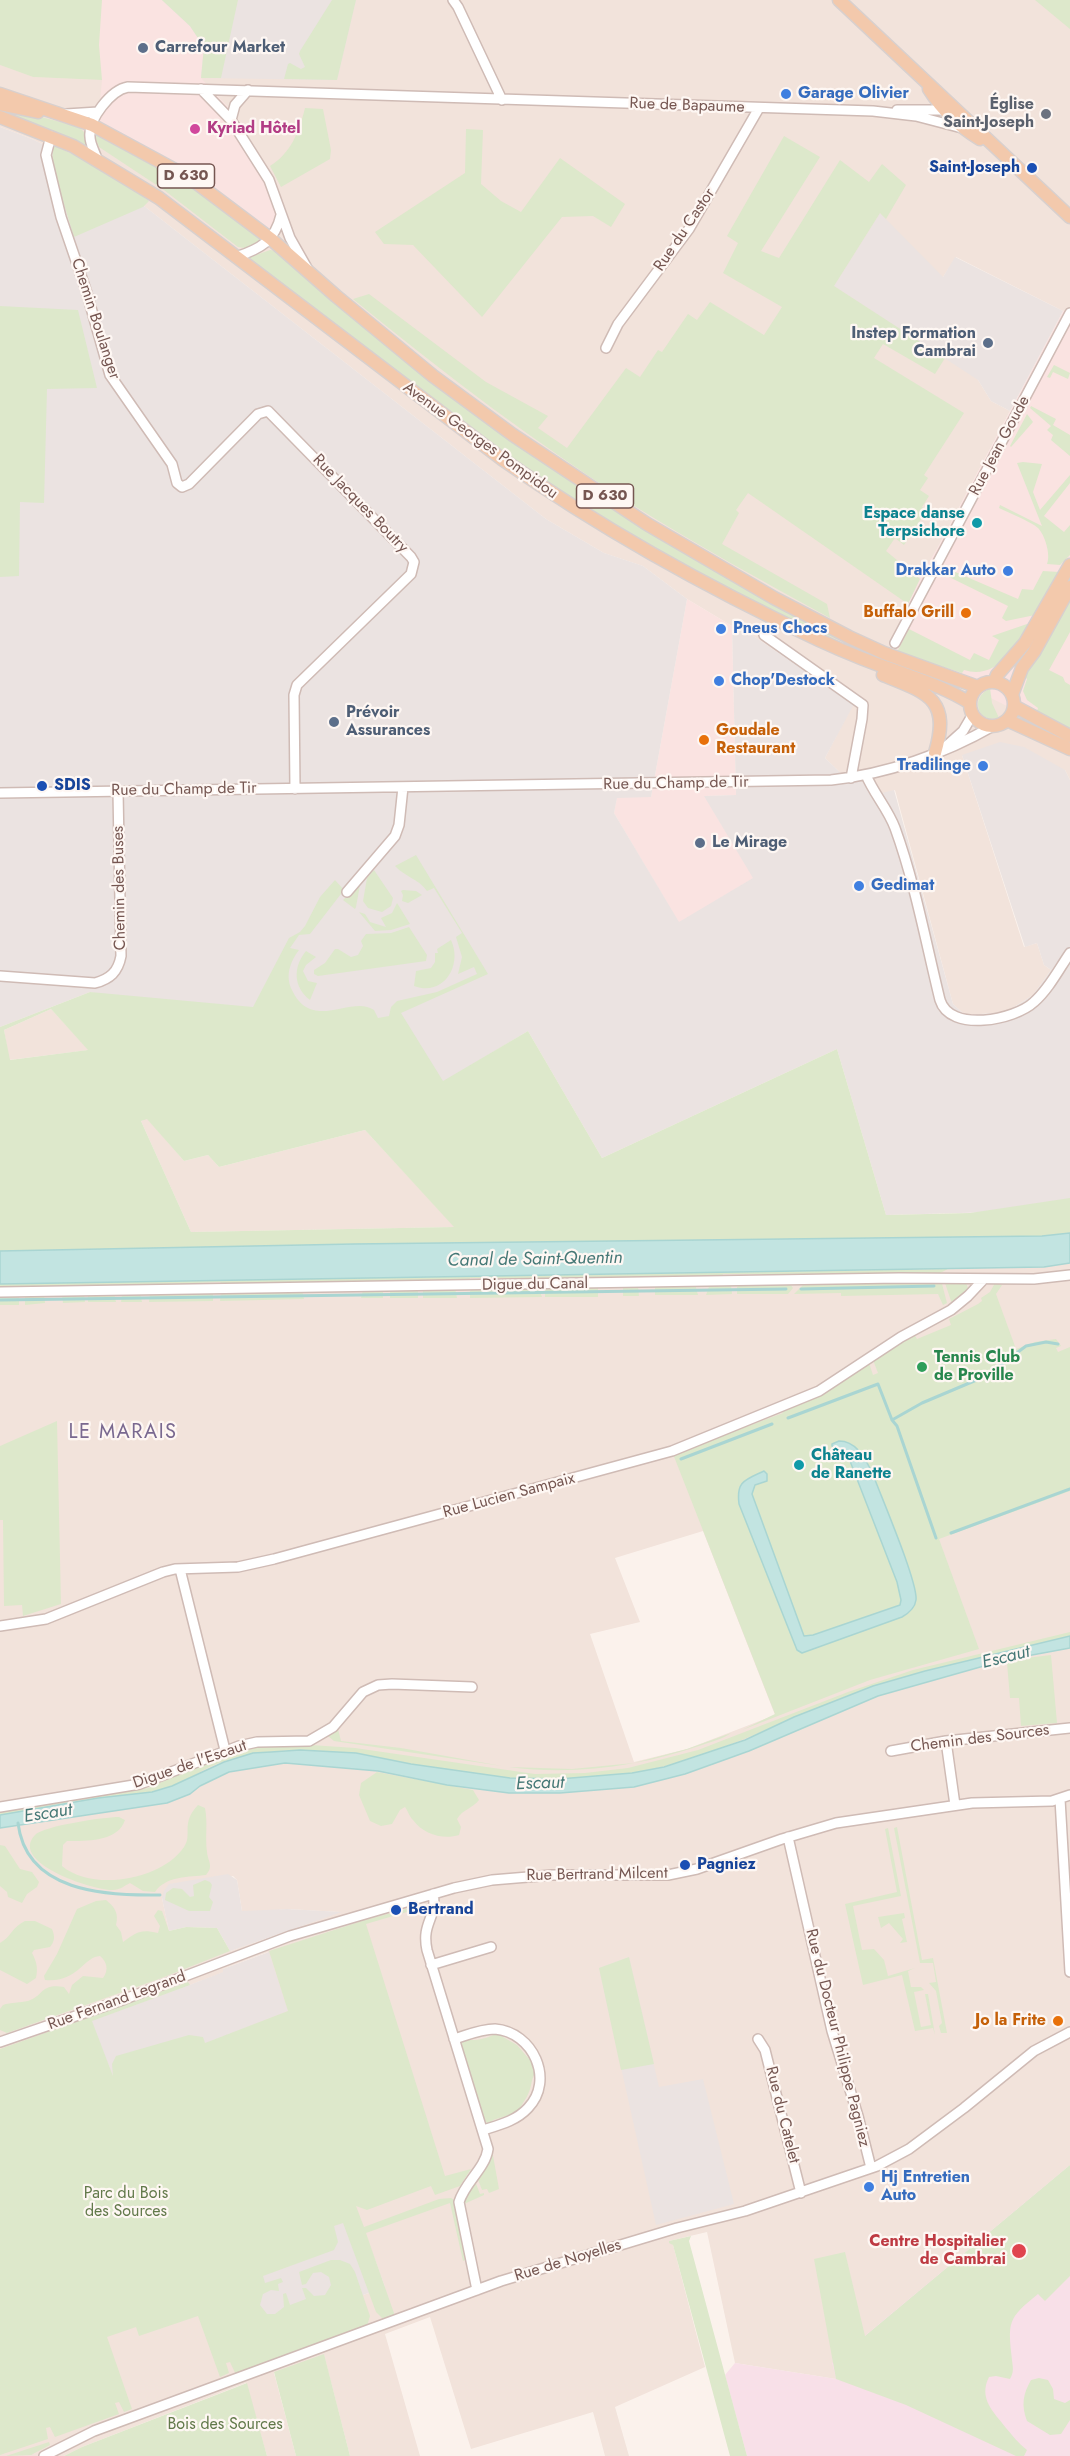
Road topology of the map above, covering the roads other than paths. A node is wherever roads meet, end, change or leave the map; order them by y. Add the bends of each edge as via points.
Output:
1 (453, 0) edge
2 (839, 0) edge
3 (201, 89) junction
4 (248, 90) junction
5 (0, 94) edge
6 (502, 100) junction
7 (0, 104) edge
8 (944, 104) junction
9 (759, 108) junction
10 (873, 111) junction
11 (98, 112) junction
12 (66, 114) junction
13 (0, 117) edge
14 (925, 118) junction
15 (231, 120) junction
16 (92, 125) junction
17 (962, 128) junction
18 (51, 136) junction
19 (998, 151) junction
20 (97, 159) junction
21 (281, 215) junction
22 (1070, 217) edge
23 (271, 239) junction
24 (236, 257) junction
25 (310, 273) junction
26 (1070, 313) edge
27 (606, 348) dead end
28 (182, 487) joint
29 (1070, 565) edge
30 (1070, 587) edge
31 (800, 631) junction
32 (764, 635) dead end
33 (895, 643) dead end
34 (994, 682) junction
35 (978, 687) junction
36 (1013, 700) junction
37 (972, 708) junction
38 (1007, 720) junction
39 (993, 726) junction
40 (1070, 736) edge
41 (1070, 749) edge
42 (939, 751) junction
43 (866, 775) junction
44 (850, 778) junction
45 (404, 787) junction
46 (295, 789) junction
47 (118, 791) junction
48 (0, 793) edge
49 (346, 892) dead end
50 (1070, 953) edge
51 (0, 976) edge
52 (1070, 1275) edge
53 (984, 1279) junction
54 (0, 1292) edge
55 (180, 1569) junction
56 (0, 1626) edge
57 (472, 1687) dead end
58 (1070, 1728) edge
59 (946, 1741) junction
60 (225, 1750) junction
61 (891, 1751) dead end
62 (1070, 1795) edge
63 (1060, 1799) junction
64 (956, 1805) junction
65 (0, 1807) edge
66 (788, 1837) junction
67 (433, 1894) junction
68 (491, 1947) dead end
69 (233, 1957) joint
70 (432, 1965) junction
71 (1070, 1972) edge
72 (1070, 2032) edge
73 (454, 2039) junction
74 (758, 2039) dead end
75 (0, 2042) edge
76 (483, 2130) junction
77 (871, 2168) junction
78 (801, 2193) junction
79 (477, 2290) junction
80 (44, 2456) edge

1 - 6 street
2 - 8 main road
3 - 4 street, Rue de Bapaume
3 - 11 street, Rue de Bapaume via 133,87 120,90
3 - 15 street
4 - 6 street, Rue de Bapaume
4 - 15 street via 235,105
5 - 12 main road, Avenue Georges Pompidou / D 630
6 - 9 street, Rue de Bapaume
7 - 12 main road via 30,112
8 - 10 street, Rue de Bapaume
8 - 14 street
8 - 17 main road
8 - 19 main road via 960,112
9 - 10 street, Rue de Bapaume
9 - 27 street, Rue du Castor via 688,229 618,324
10 - 14 street, Rue de Bapaume
11 - 12 street
11 - 16 street
12 - 16 main road, Avenue Georges Pompidou / D 630
13 - 18 main road, Avenue Georges Pompidou / D 630
14 - 17 street, Rue de Bapaume
15 - 21 street via 269,180
16 - 20 street via 89,135
16 - 23 main road, Avenue Georges Pompidou / D 630 via 190,178
17 - 19 main road
18 - 20 main road, Avenue Georges Pompidou / D 630
18 - 28 street, Chemin Boulanger via 46,156 61,217 110,375 172,464
19 - 22 main road
20 - 24 main road, Avenue Georges Pompidou / D 630 via 159,198
21 - 23 street
21 - 25 street
23 - 24 street via 262,248
23 - 25 main road, Avenue Georges Pompidou / D 630
24 - 31 main road, Avenue Georges Pompidou / D 630 via 546,490 698,580
25 - 35 main road, Avenue Georges Pompidou / D 630 via 472,405 647,524 849,637
26 - 33 street, Rue Jean Goude
28 - 46 street, Rue Jacques Boutry via 192,482 258,414 268,411 414,562 411,574 297,685
29 - 34 main road via 1025,644
30 - 36 main road via 1019,674
31 - 37 main road, Avenue Georges Pompidou / D 630 via 937,686
31 - 42 main road via 819,646 928,696 941,722
32 - 44 street via 863,705
34 - 35 main road
34 - 36 main road via 1005,687
35 - 37 main road
36 - 38 main road
36 - 40 main road
37 - 39 main road via 981,723
37 - 42 street via 963,731
38 - 39 main road
38 - 41 main road
39 - 42 street, Rue du Champ de Tir
42 - 43 street, Rue du Champ de Tir
43 - 44 street, Rue du Champ de Tir
43 - 50 street via 896,832 943,1008 950,1015 964,1019 1019,1012 1042,994
44 - 45 street, Rue du Champ de Tir
45 - 46 street, Rue du Champ de Tir
45 - 49 street via 395,836
46 - 47 street, Rue du Champ de Tir
47 - 48 street, Rue du Champ de Tir
47 - 51 street, Chemin des Buses via 122,956 117,969 109,978 95,983
52 - 53 street, Digue du Canal
53 - 54 street, Digue du Canal
53 - 55 street, Rue Lucien Sampaix via 955,1307 819,1391 672,1451 274,1559 238,1567
55 - 56 street, Rue Lucien Sampaix via 140,1580 46,1619
55 - 60 street
57 - 60 street, Digue de l'Escaut via 372,1687 358,1696 328,1731 309,1741 257,1742
58 - 59 street, Chemin des Sources
59 - 61 street, Chemin des Sources
59 - 64 street
60 - 65 street, Digue de l'Escaut via 140,1784
62 - 63 street, Rue Bertrand Milcent
63 - 64 street, Rue Bertrand Milcent
63 - 71 street
64 - 66 street, Rue Bertrand Milcent via 847,1821
66 - 67 street, Rue Bertrand Milcent via 675,1874 523,1877 479,1882
66 - 77 street, Rue du Docteur Philippe Pagniez via 832,2031
67 - 69 street, Rue Bertrand Milcent
67 - 70 street via 435,1905 425,1932
68 - 70 street
69 - 75 street, Rue Fernand Legrand via 133,1997
70 - 73 street
72 - 77 street, Rue de Noyelles via 1034,2051 909,2149
73 - 76 street
73 - 76 street via 482,2030 505,2031 524,2042 538,2062 539,2084 530,2106 512,2121
74 - 78 street, Rue du Catelet via 765,2050
76 - 79 street via 486,2157 462,2194 459,2206
77 - 78 street, Rue de Noyelles
78 - 79 street, Rue de Noyelles
79 - 80 street, Rue de Noyelles via 94,2431

